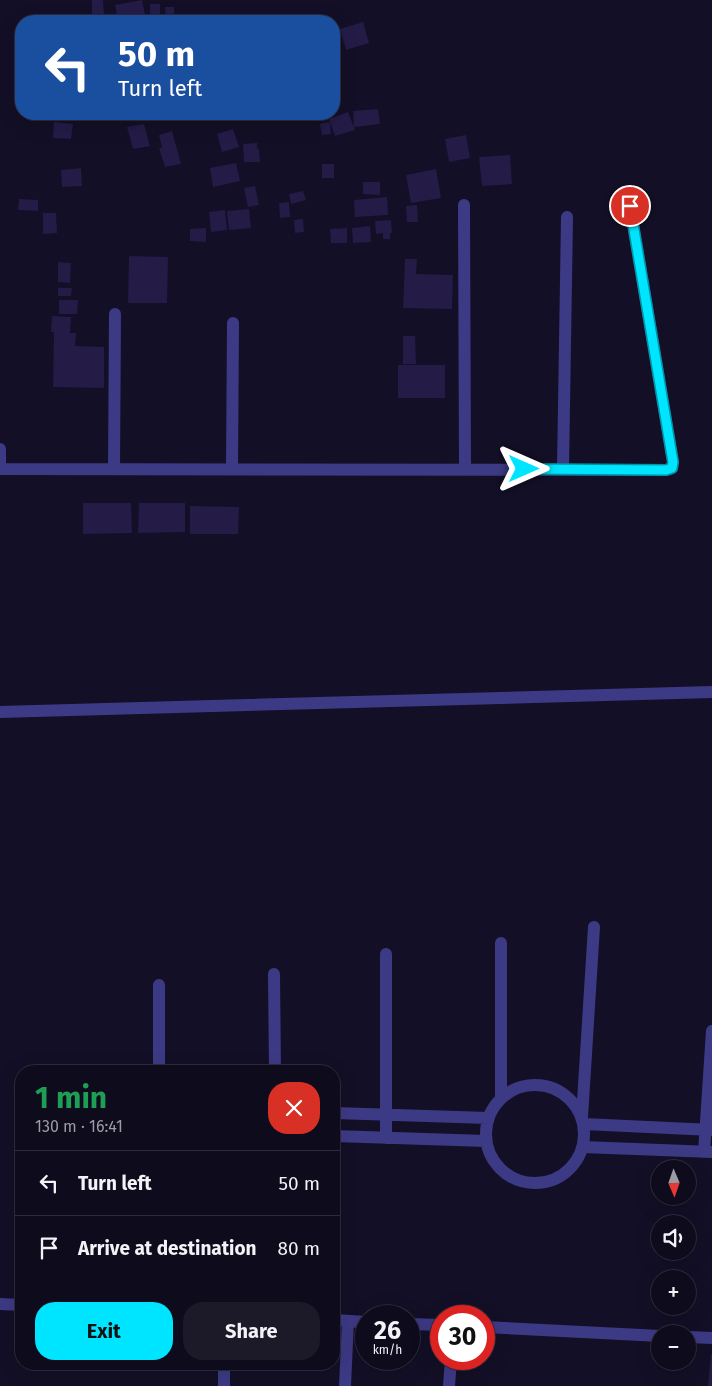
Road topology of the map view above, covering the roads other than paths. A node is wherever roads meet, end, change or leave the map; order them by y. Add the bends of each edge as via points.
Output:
1 (464, 205) dead end
2 (630, 206) dead end
3 (567, 217) dead end
4 (116, 314) dead end
5 (233, 322) dead end
6 (0, 449) edge
7 (0, 469) edge
8 (114, 469) junction
9 (232, 469) junction
10 (465, 469) junction
11 (563, 469) junction
12 (712, 692) edge
13 (0, 712) edge
14 (594, 927) dead end
15 (501, 943) dead end
16 (386, 954) dead end
17 (274, 974) dead end
18 (159, 985) dead end
19 (712, 1031) edge
20 (158, 1065) edge
21 (275, 1065) edge
22 (501, 1098) junction
23 (340, 1113) edge
24 (386, 1114) junction
25 (488, 1118) junction
26 (583, 1120) junction
27 (709, 1130) edge
28 (340, 1136) edge
29 (386, 1138) junction
30 (486, 1141) junction
31 (583, 1147) junction
32 (708, 1152) edge
33 (0, 1304) edge
34 (15, 1305) edge
35 (340, 1320) edge
36 (348, 1321) junction
37 (355, 1321) edge
38 (495, 1328) edge
39 (651, 1336) edge
40 (696, 1337) edge
41 (712, 1338) edge
42 (224, 1370) edge
43 (451, 1370) edge
44 (224, 1386) edge
45 (345, 1386) edge
46 (450, 1386) edge

1 - 10 street
2 - 11 street via 672,468
3 - 11 street
4 - 8 street
5 - 9 street
6 - 7 street
7 - 8 street
8 - 9 street
9 - 10 street
10 - 11 street
12 - 13 street
14 - 26 street
15 - 22 street
16 - 24 street
17 - 21 street
18 - 20 street
19 - 27 street
22 - 25 street
22 - 26 street via 522,1086 547,1086 568,1097
23 - 24 street
24 - 25 street
24 - 29 street
25 - 30 street
26 - 27 street
26 - 31 street
27 - 32 street
28 - 29 street
29 - 30 street
30 - 31 street via 494,1162 511,1177 532,1183 554,1180 572,1166
31 - 32 street
33 - 34 street
35 - 36 street
36 - 37 street
36 - 45 street
38 - 39 street
40 - 41 street
42 - 44 street
43 - 46 street

